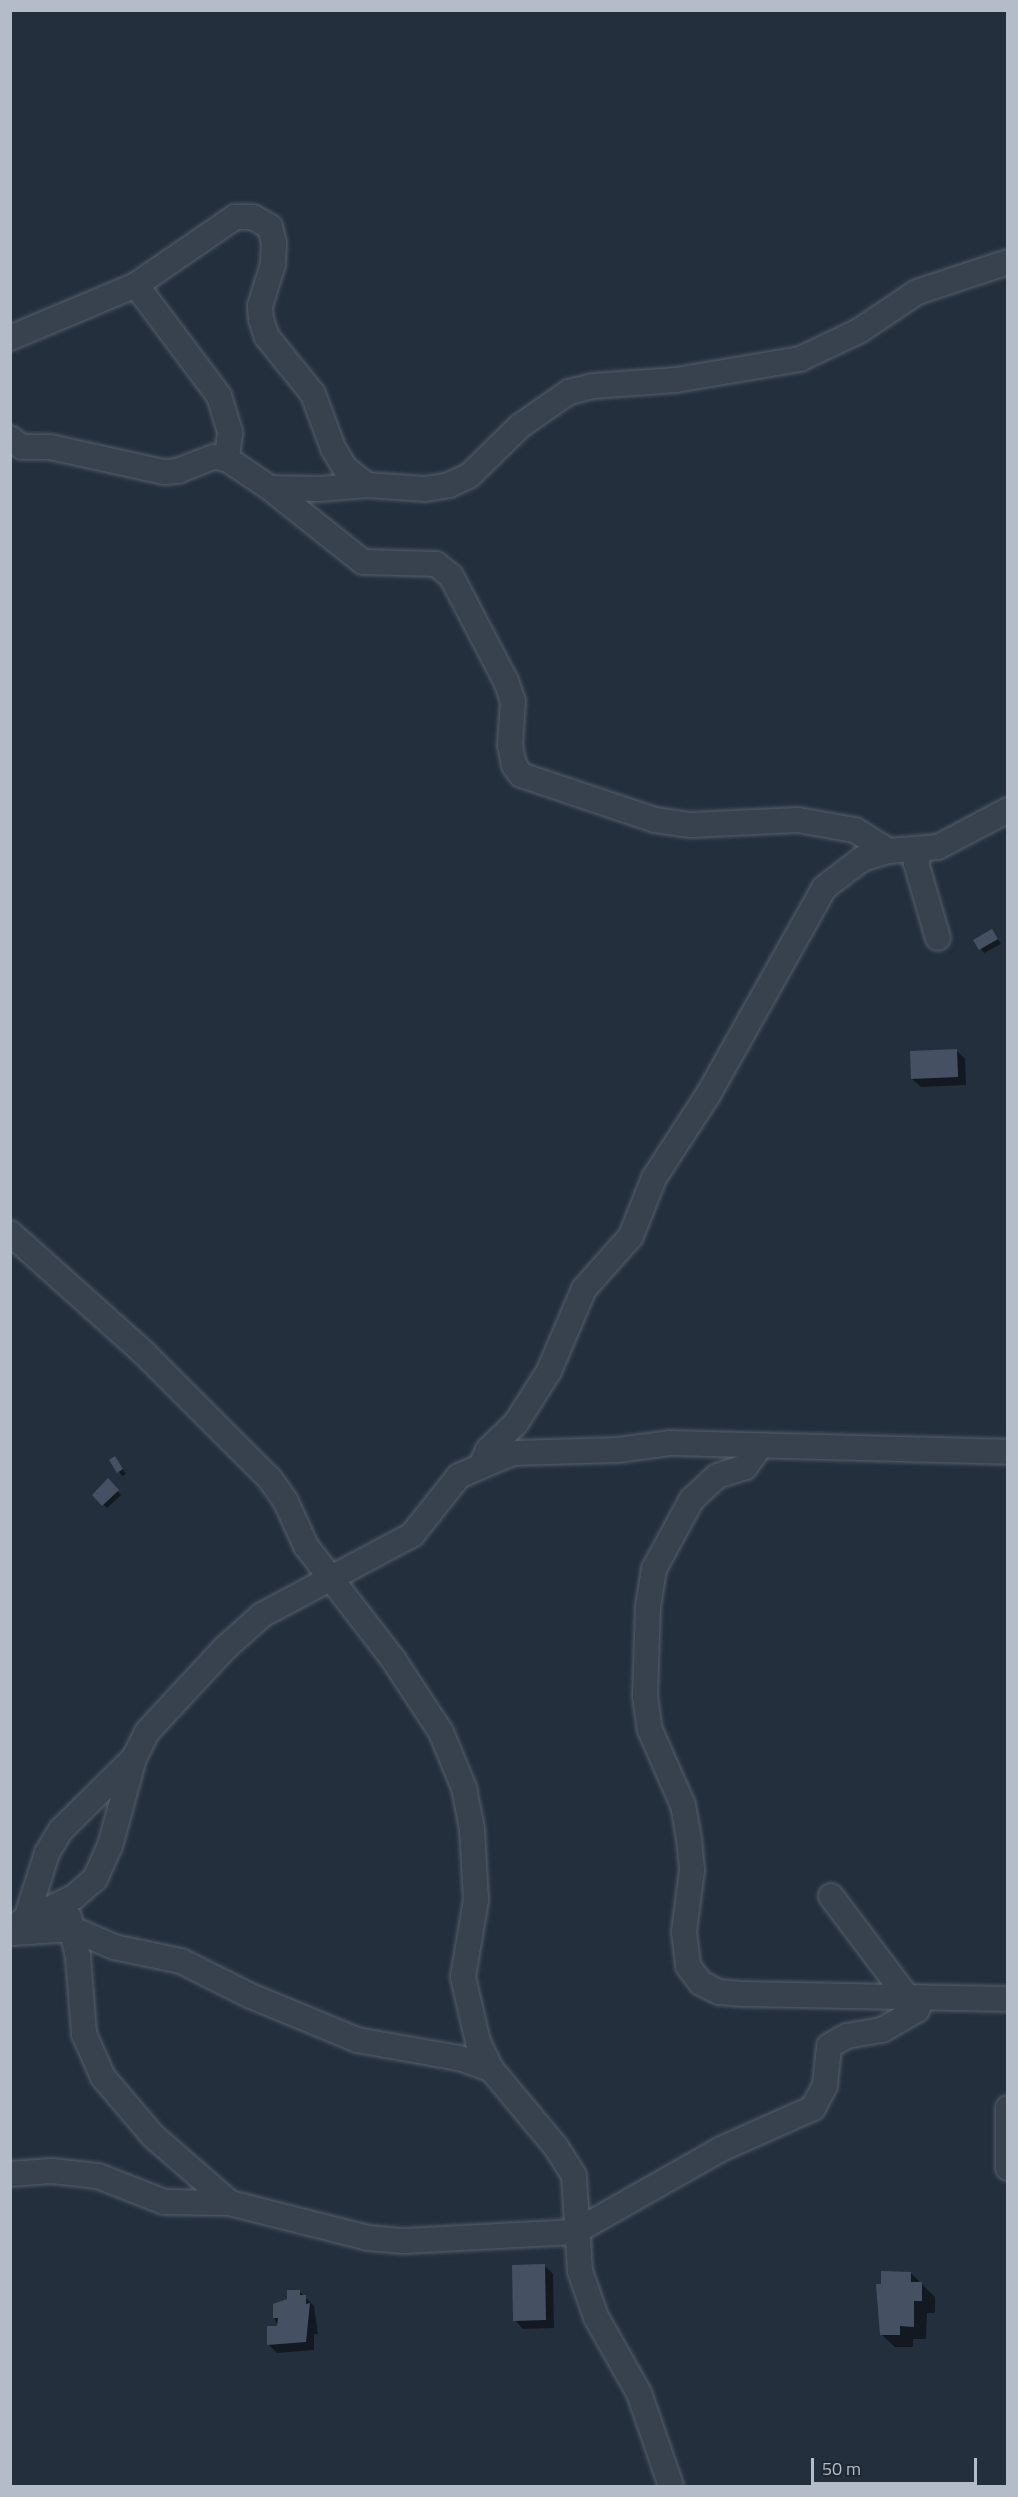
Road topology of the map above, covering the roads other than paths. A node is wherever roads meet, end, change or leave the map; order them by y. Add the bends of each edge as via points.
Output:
1 (1008, 262) edge
2 (136, 285) junction
3 (10, 338) edge
4 (10, 438) edge
5 (227, 459) junction
6 (367, 485) junction
7 (270, 488) junction
8 (1008, 810) edge
9 (920, 850) junction
10 (888, 851) junction
11 (938, 938) dead end
12 (10, 1233) edge
13 (759, 1448) junction
14 (1008, 1452) edge
15 (481, 1466) junction
16 (332, 1577) junction
17 (134, 1758) junction
18 (831, 1896) dead end
19 (63, 1903) junction
20 (16, 1926) edge
21 (73, 1929) junction
22 (915, 1997) junction
23 (1008, 1999) edge
24 (491, 2069) junction
25 (1008, 2108) edge
26 (1008, 2168) edge
27 (10, 2174) edge
28 (230, 2203) junction
29 (575, 2232) junction
30 (671, 2487) edge

1 - 6 street via 917,292 859,331 800,359 676,380 593,386 569,392 520,426 470,475 449,485 425,489
2 - 3 street
2 - 5 street via 219,396 230,433
2 - 6 street via 235,217 253,217 270,227 273,264 260,306 267,336 313,394 333,448 345,468
4 - 5 street via 22,447 50,447 164,472 214,457
5 - 7 street
6 - 7 street
7 - 10 street via 363,562 436,564 451,576 506,681 513,701 510,745 514,765 521,775 655,820 691,825 798,820 855,830
8 - 9 street via 938,847
9 - 10 street
9 - 11 street via 916,863
10 - 15 street via 862,859 838,875 811,908 708,1095 654,1178 631,1236 584,1289 537,1393 516,1423 488,1450
12 - 16 street via 144,1353 270,1479 286,1502 299,1536
13 - 14 street
13 - 15 street via 670,1443 618,1450 513,1453
13 - 22 street via 745,1467 717,1476 692,1499 654,1569 648,1606 645,1696 650,1730 683,1805 689,1840 692,1870 684,1932 688,1966 701,1983 719,1992
15 - 16 street via 459,1476 412,1535
16 - 17 street via 262,1615 225,1648 165,1709
16 - 24 street via 441,1732 464,1788 475,1853 476,1900 463,1977 478,2042
17 - 19 street via 102,1867 86,1889
17 - 20 street via 61,1830
18 - 22 street
19 - 20 street
19 - 21 street
20 - 21 street
21 - 24 street via 114,1947 181,1961 260,2000 357,2040 459,2058
21 - 28 street via 84,2034 103,2077 153,2136
22 - 23 street
22 - 29 street via 917,2010 882,2030 847,2036 829,2046 825,2085 813,2108 721,2148
24 - 29 street via 556,2147 574,2176 578,2196
25 - 26 street
27 - 28 street via 77,2173 98,2176 164,2202
28 - 29 street via 368,2238 404,2241
29 - 30 street via 587,2295 639,2393

